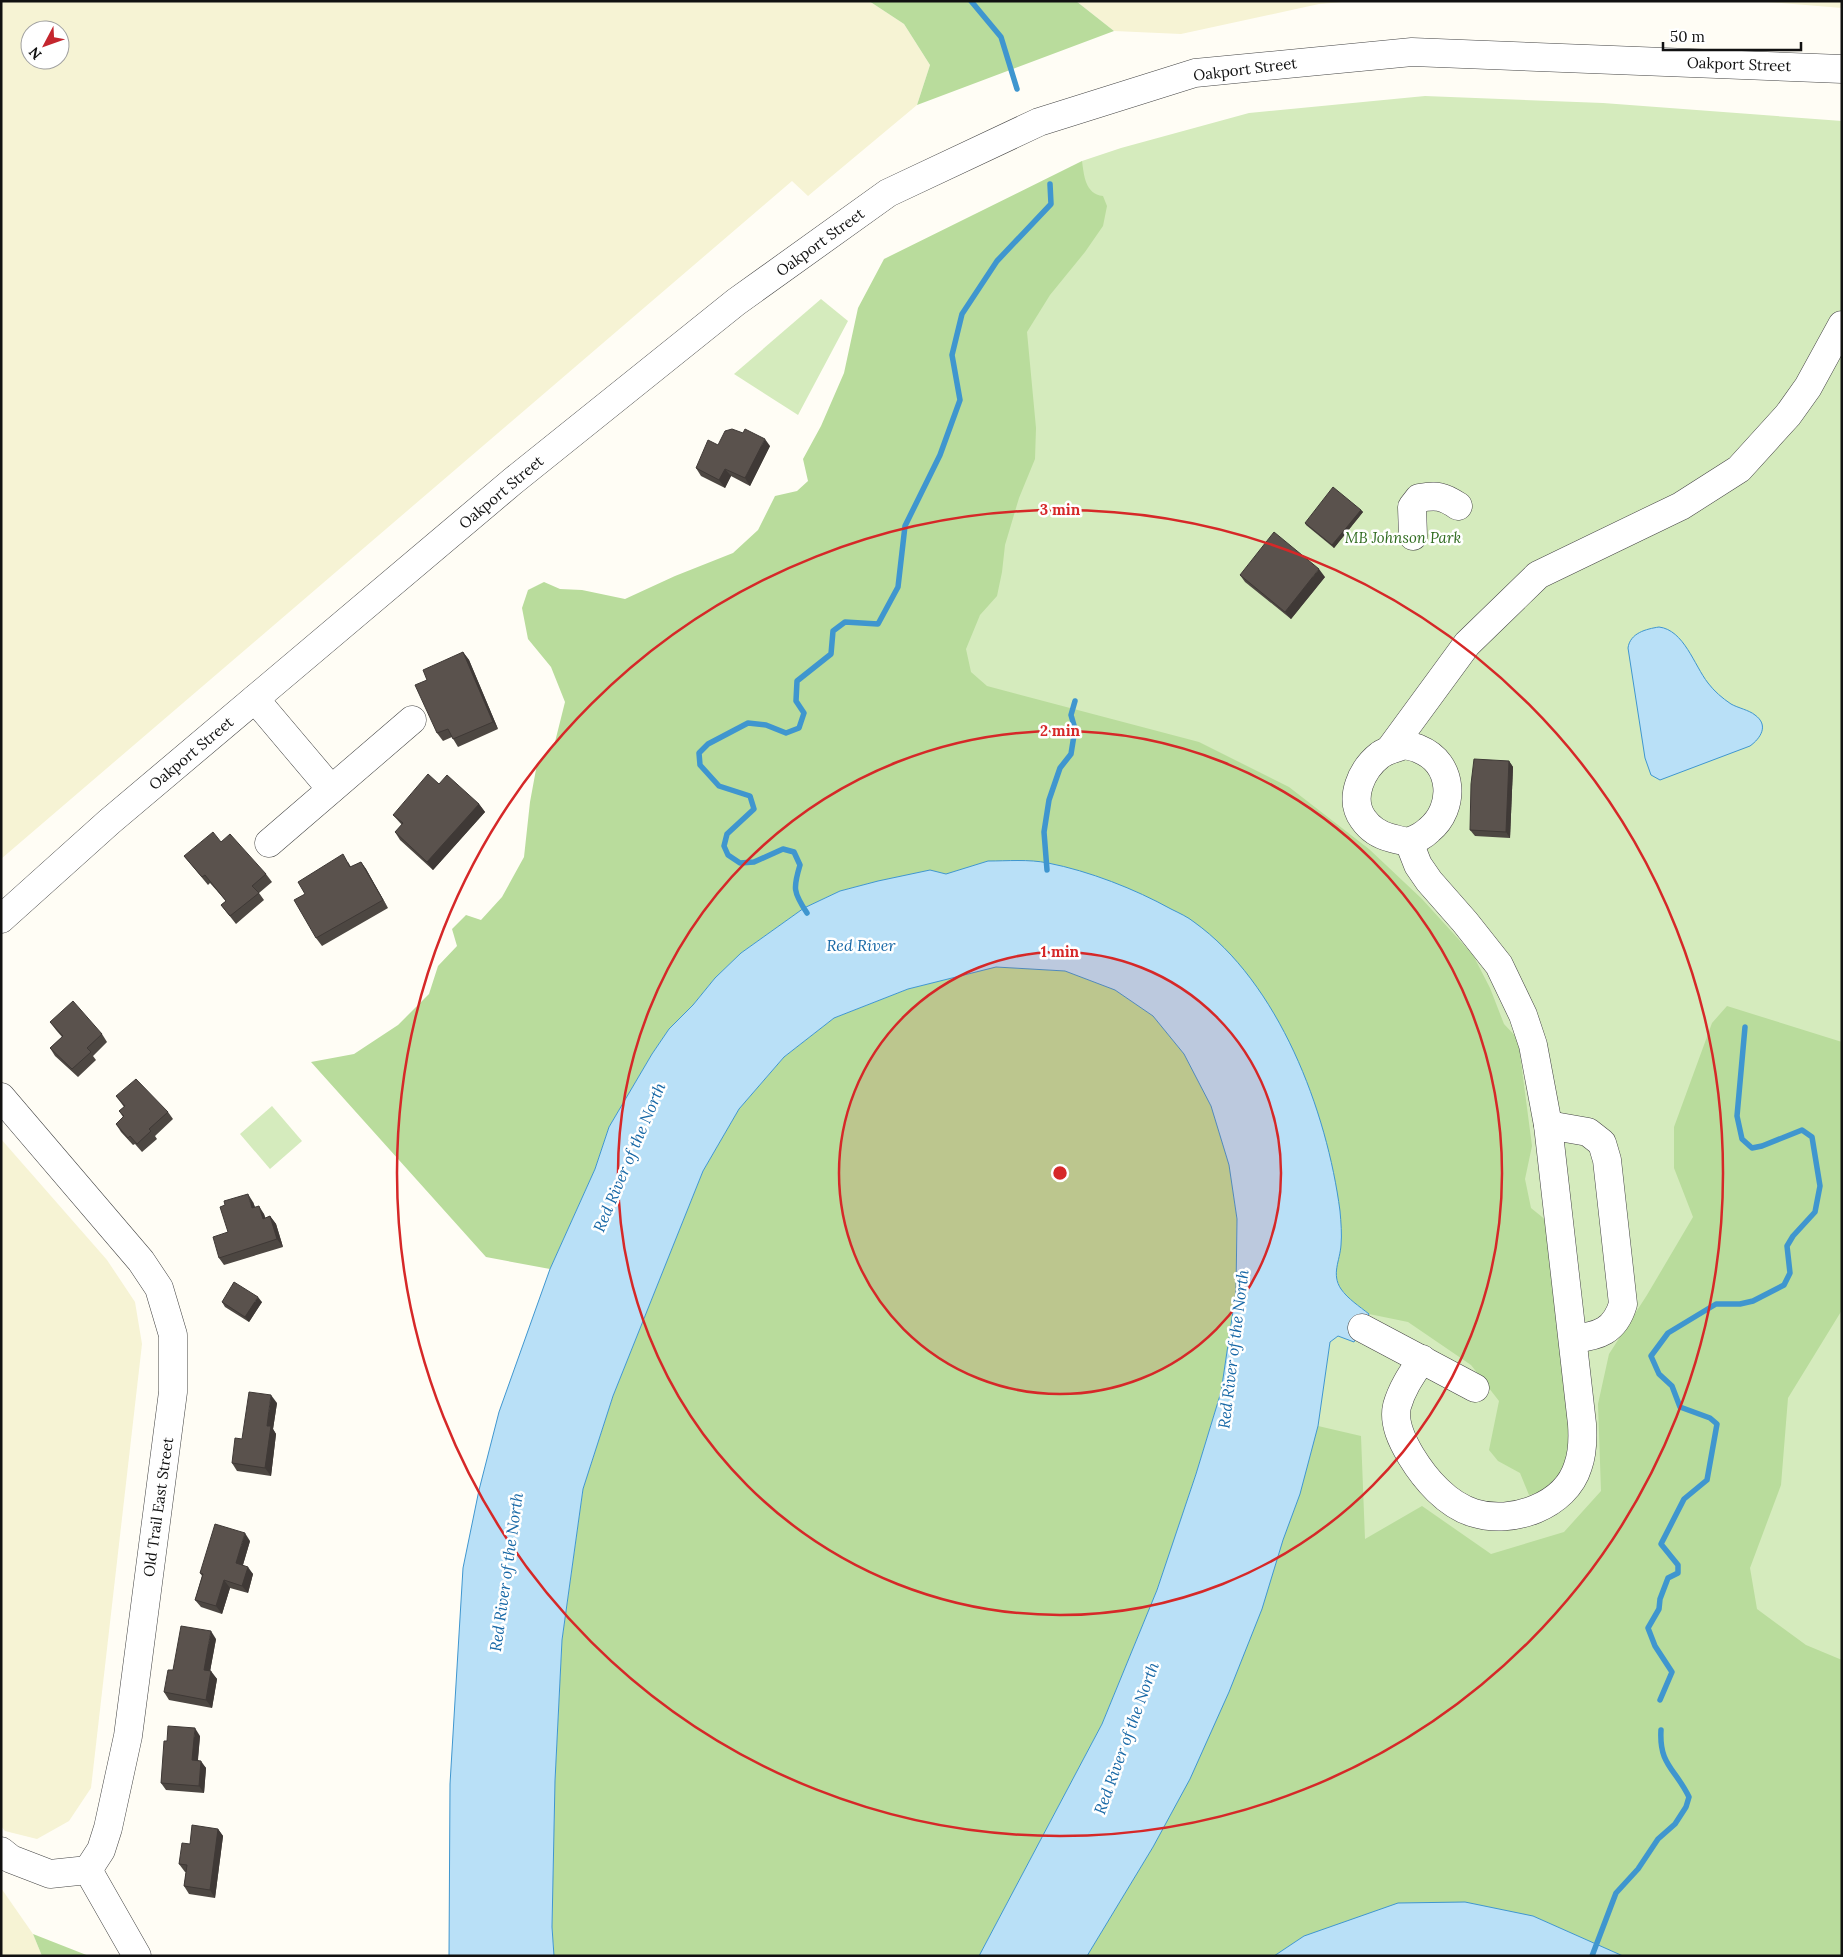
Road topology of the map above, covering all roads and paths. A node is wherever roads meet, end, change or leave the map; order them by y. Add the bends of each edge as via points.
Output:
1 (1842, 69) edge
2 (1842, 325) edge
3 (1458, 506) dead end
4 (1413, 536) dead end
5 (255, 699) junction
6 (412, 720) dead end
7 (1390, 749) junction
8 (331, 789) junction
9 (1409, 842) junction
10 (269, 843) dead end
11 (1, 919) edge
12 (1, 1097) edge
13 (1548, 1125) junction
14 (1362, 1328) dead end
15 (1573, 1339) junction
16 (1422, 1359) junction
17 (1475, 1388) dead end
18 (1, 1851) edge
19 (88, 1870) junction
20 (136, 1956) edge

1 - 5 street, Oakport Street via 1412,52 1195,73 1038,122 888,193 736,302 513,481
2 - 7 street via 1808,387 1788,415 1739,469 1680,506 1538,575 1467,644
3 - 4 street via 1445,497 1419,498 1412,507
5 - 8 street
5 - 11 street, Oakport Street via 109,822
6 - 8 street
7 - 9 street via 1370,764 1357,790 1356,804 1371,828 1383,836
7 - 9 street via 1404,745 1432,756 1448,781 1447,804 1437,824
8 - 10 street
9 - 13 street via 1429,882 1482,942 1512,989 1533,1045
12 - 19 street, Old Trail East Street via 141,1261 160,1288 173,1335 173,1392 128,1736 108,1828 101,1850
13 - 15 street
13 - 15 street via 1588,1132 1602,1143 1607,1160 1623,1304 1619,1318 1608,1329 1596,1336
14 - 16 street
15 - 16 street via 1583,1445 1578,1467 1570,1484 1559,1494 1541,1507 1515,1516 1474,1513 1457,1505 1441,1494 1415,1463 1397,1424 1397,1407 1404,1386
16 - 17 street
18 - 19 street via 11,1859 50,1874
19 - 20 street

